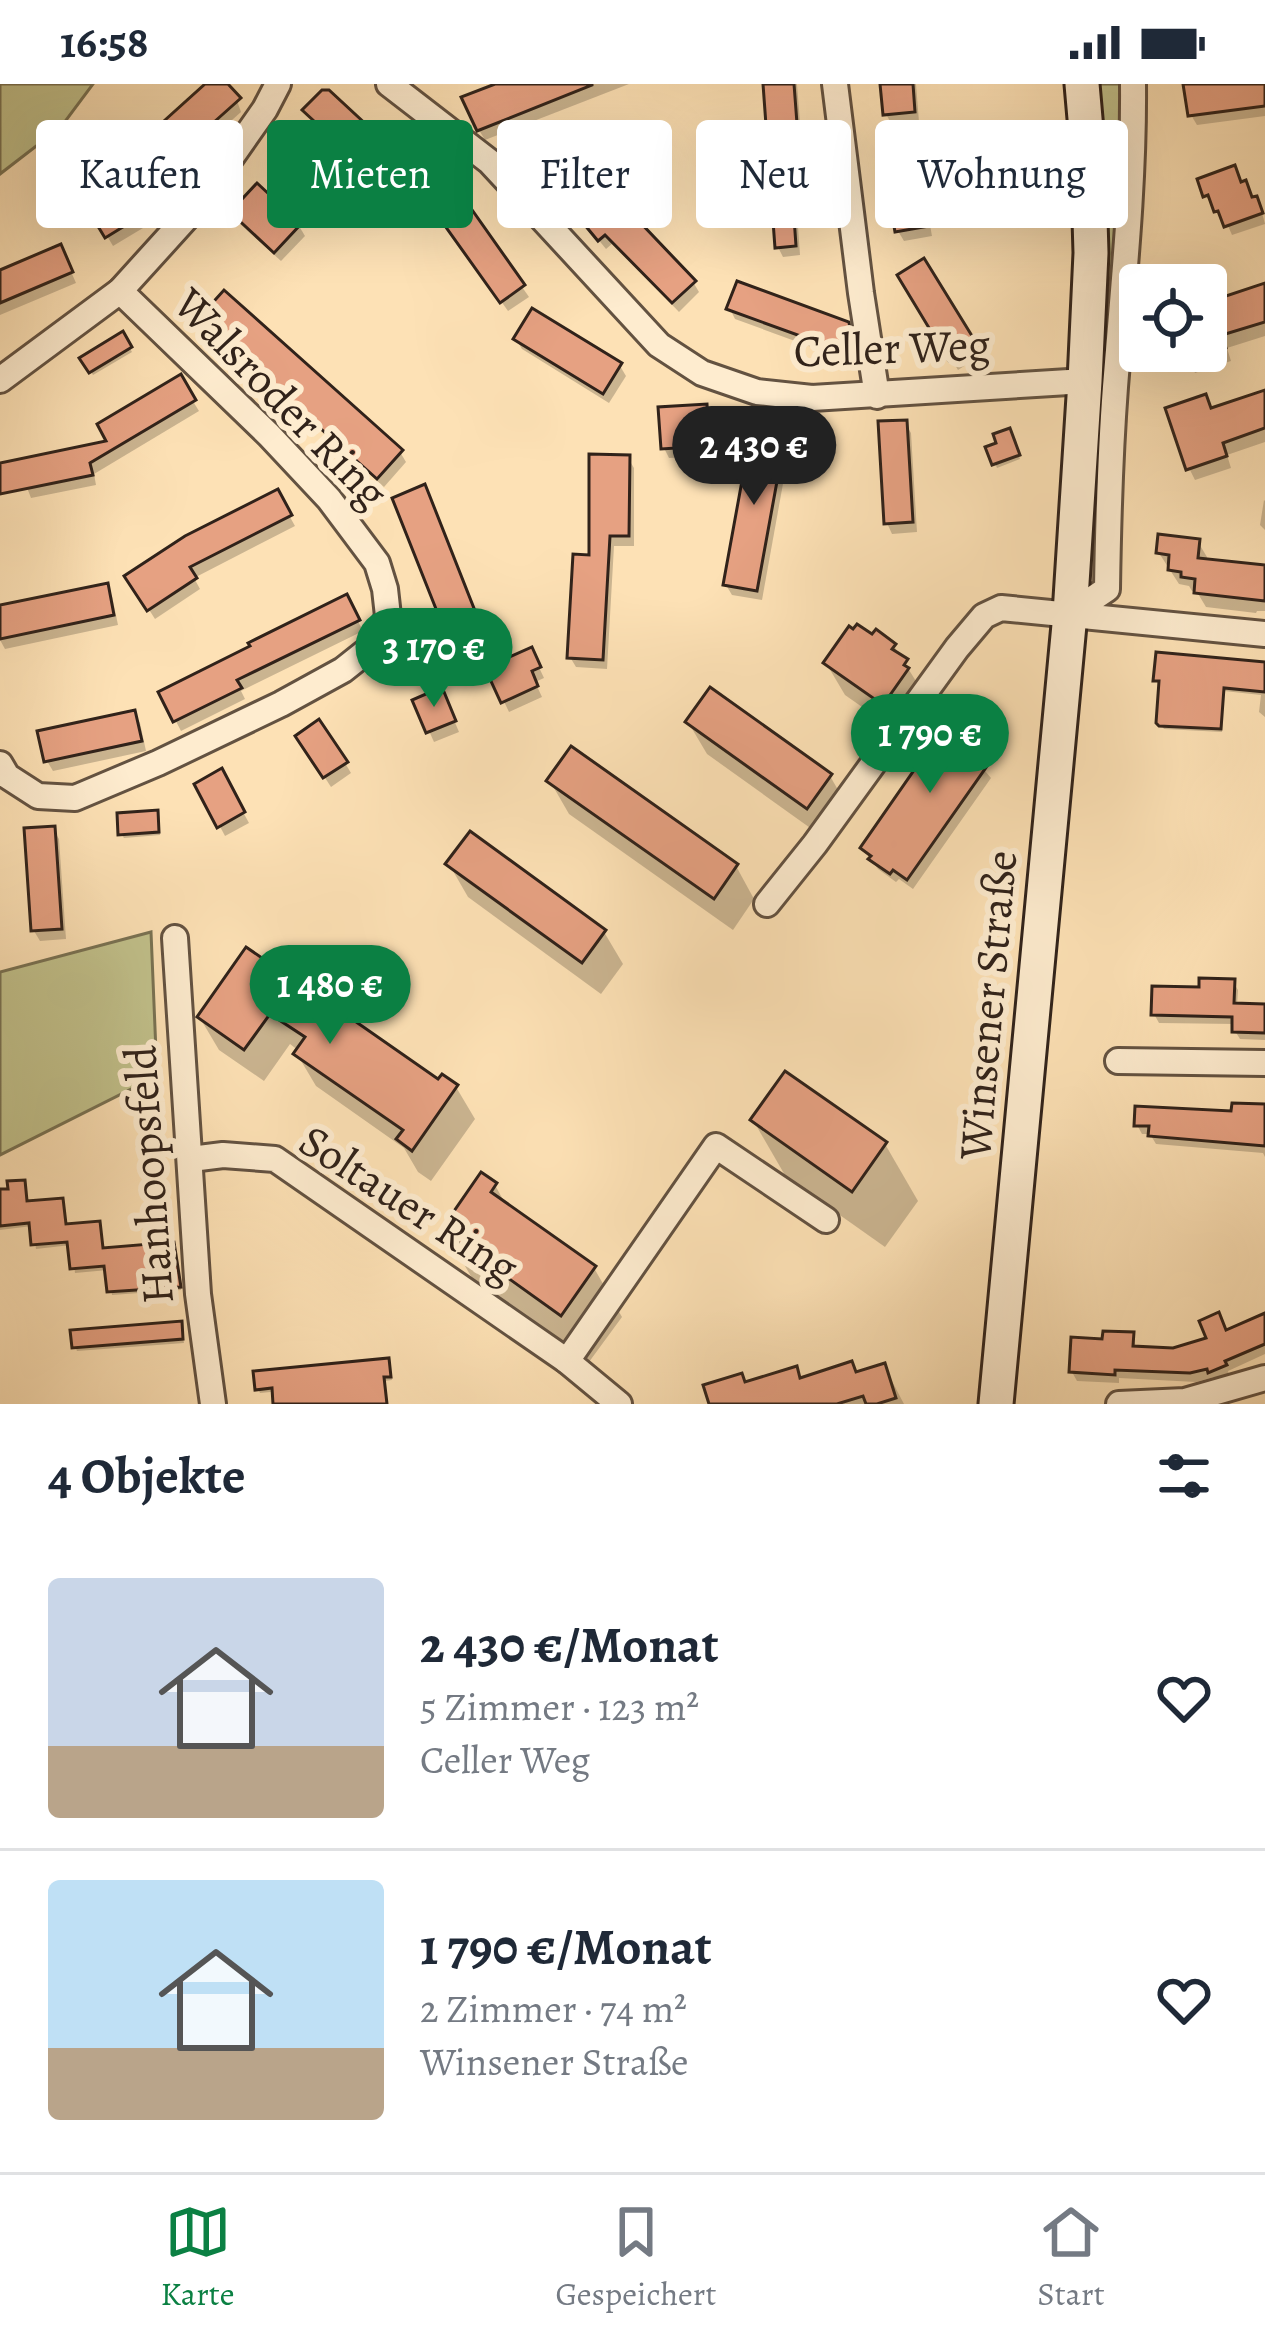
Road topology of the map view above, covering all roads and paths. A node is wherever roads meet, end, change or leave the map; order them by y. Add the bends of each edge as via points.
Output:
1 (278, 84) edge
2 (388, 84) edge
3 (836, 84) edge
4 (1082, 84) edge
5 (1133, 84) edge
6 (120, 291) junction
7 (0, 380) edge
8 (1085, 381) junction
9 (877, 395) junction
10 (1070, 614) junction
11 (1265, 634) edge
12 (0, 764) edge
13 (767, 904) dead end
14 (175, 938) dead end
15 (1118, 1061) dead end
16 (1265, 1063) edge
17 (191, 1159) junction
18 (826, 1220) dead end
19 (567, 1361) junction
20 (1265, 1378) edge
21 (213, 1404) edge
22 (619, 1404) edge
23 (996, 1404) edge
24 (1119, 1404) edge

1 - 6 street via 197,206
2 - 9 street, Celler Weg via 490,162 677,360 757,392
3 - 9 street
4 - 8 main road, Winsener Straße via 1091,253
5 - 10 street via 1107,589
6 - 7 street, Walsroder Ring
6 - 12 street, Walsroder Ring via 329,499 377,562 388,616 377,643 343,670 75,798 38,796
8 - 9 street, Celler Weg
8 - 10 main road, Winsener Straße
10 - 11 street
10 - 13 street via 1001,608 984,616
10 - 23 main road, Winsener Straße
14 - 17 street, Hanhoopsfeld
15 - 16 street
17 - 19 street, Soltauer Ring via 275,1159
17 - 21 street, Hanhoopsfeld
18 - 19 street via 716,1146
19 - 22 street, Soltauer Ring
20 - 24 street via 1185,1401

